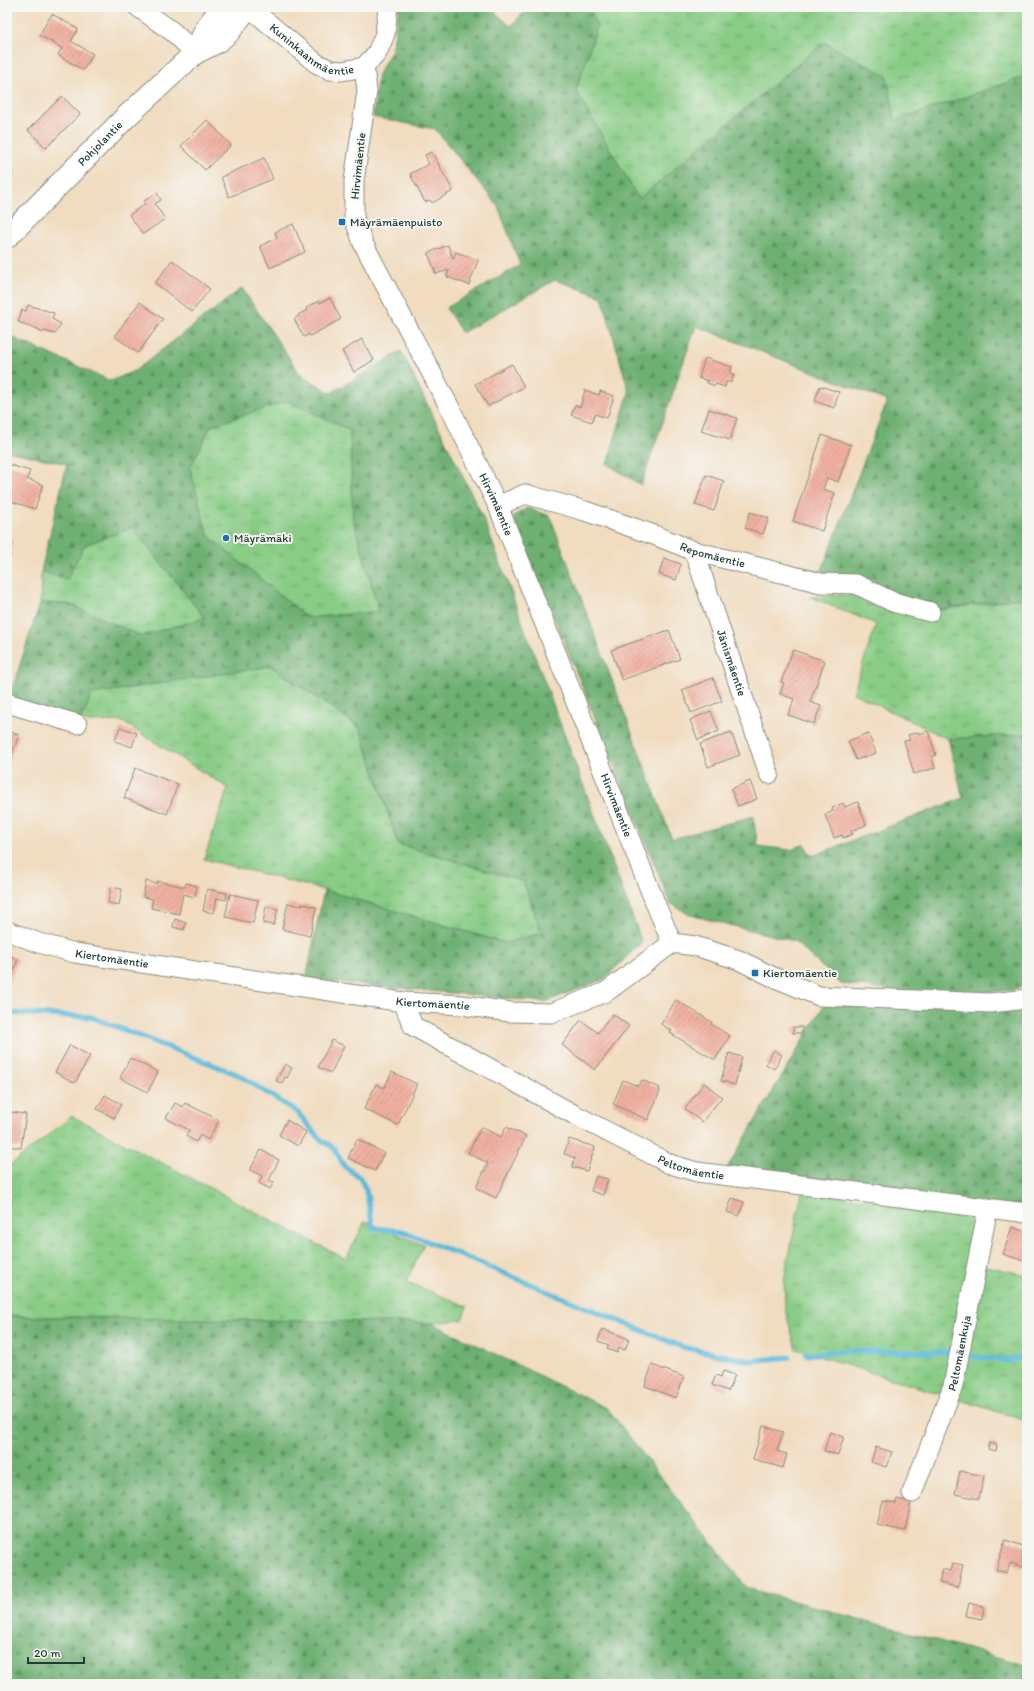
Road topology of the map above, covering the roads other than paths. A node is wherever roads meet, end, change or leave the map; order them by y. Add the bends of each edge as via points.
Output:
1 (138, 7) edge
2 (222, 7) edge
3 (249, 7) edge
4 (388, 7) edge
5 (195, 53) junction
6 (364, 67) junction
7 (7, 237) edge
8 (498, 506) junction
9 (694, 551) junction
10 (930, 612) dead end
11 (7, 703) edge
12 (77, 724) dead end
13 (769, 774) dead end
14 (7, 931) edge
15 (672, 942) junction
16 (1027, 999) edge
17 (403, 1002) junction
18 (988, 1208) junction
19 (1027, 1213) edge
20 (912, 1493) dead end

1 - 5 street via 173,32
2 - 5 street, Pohjolantie via 207,27
3 - 5 street, Pohjolantie via 228,33
3 - 6 street, Kuninkaanmäentie via 316,63 330,70 342,71
4 - 6 street, Kuninkaanmäentie via 385,34 377,54
5 - 7 street, Pohjolantie via 126,117
6 - 8 street, Hirvimäentie via 368,91 354,181 354,218 363,242
8 - 9 street, Repomäentie via 525,494 585,511
8 - 15 street, Hirvimäentie
9 - 10 street, Repomäentie via 821,583 856,584 893,602
9 - 13 street, Jänismäentie
11 - 12 street
14 - 17 street, Kiertomäentie via 75,953
15 - 16 street via 695,946 739,960 819,996 990,1003
15 - 17 street, Kiertomäentie via 606,992 551,1013 510,1012 462,1005
17 - 18 street, Peltomäentie via 413,1026 670,1164 697,1172
18 - 19 street, Peltomäentie
18 - 20 street, Peltomäenkuja via 953,1386

